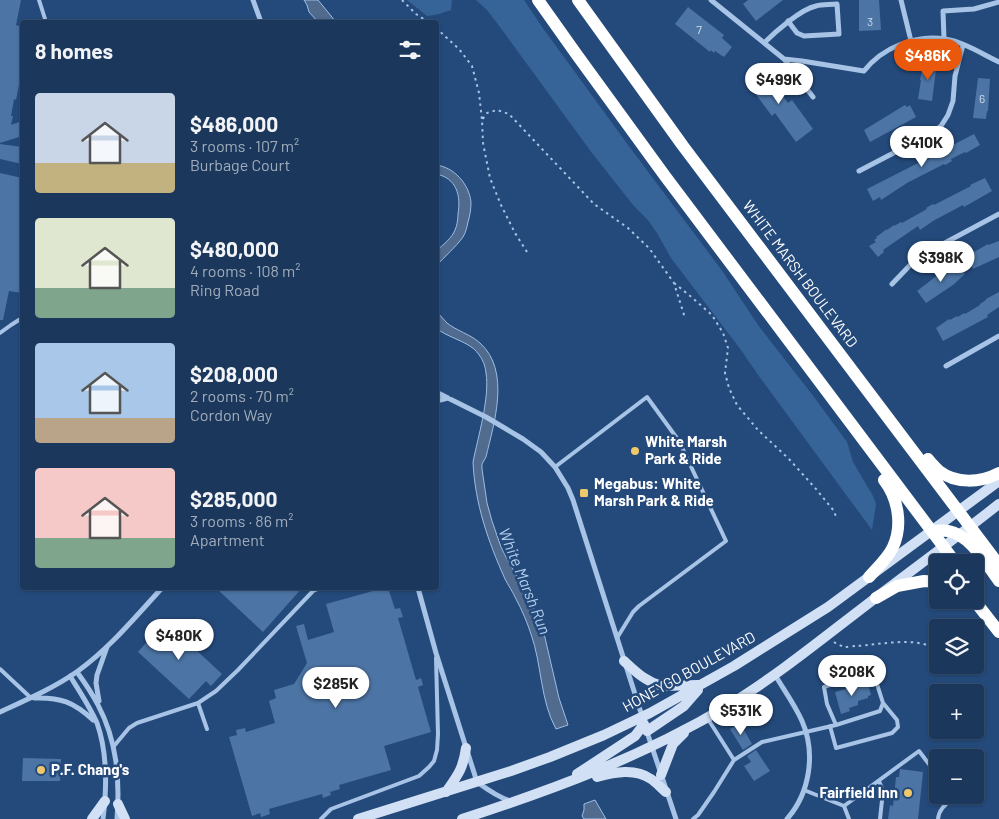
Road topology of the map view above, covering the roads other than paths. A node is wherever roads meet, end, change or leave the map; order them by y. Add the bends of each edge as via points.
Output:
1 (39, 0) edge
2 (253, 0) edge
3 (538, 0) edge
4 (578, 0) edge
5 (711, 0) edge
6 (901, 0) edge
7 (999, 2) edge
8 (45, 20) edge
9 (260, 20) edge
10 (788, 21) junction
11 (944, 39) junction
12 (911, 41) junction
13 (764, 43) junction
14 (963, 45) junction
15 (784, 59) junction
16 (999, 62) edge
17 (814, 97) dead end
18 (858, 171) dead end
19 (999, 214) edge
20 (892, 284) dead end
21 (752, 291) junction
22 (20, 319) edge
23 (0, 333) edge
24 (999, 336) edge
25 (846, 362) junction
26 (946, 366) dead end
27 (439, 394) edge
28 (448, 398) junction
29 (439, 400) edge
30 (555, 466) junction
31 (999, 473) edge
32 (999, 482) edge
33 (999, 504) edge
34 (958, 511) junction
35 (970, 526) junction
36 (932, 530) junction
37 (958, 535) junction
38 (943, 546) junction
39 (949, 554) edge
40 (999, 565) edge
41 (869, 577) junction
42 (999, 581) edge
43 (929, 582) edge
44 (160, 590) edge
45 (315, 590) edge
46 (419, 590) edge
47 (876, 598) junction
48 (984, 601) edge
49 (981, 609) edge
50 (999, 622) edge
51 (999, 632) edge
52 (617, 639) junction
53 (108, 645) junction
54 (436, 653) junction
55 (624, 661) junction
56 (0, 669) edge
57 (77, 672) junction
58 (775, 675) junction
59 (70, 676) junction
60 (701, 685) junction
61 (30, 698) junction
62 (198, 703) junction
63 (883, 703) junction
64 (100, 707) junction
65 (0, 712) edge
66 (707, 718) junction
67 (97, 723) junction
68 (644, 724) junction
69 (836, 724) junction
70 (830, 726) junction
71 (690, 727) junction
72 (207, 729) dead end
73 (806, 731) junction
74 (114, 746) junction
75 (652, 747) junction
76 (466, 748) junction
77 (734, 760) junction
78 (929, 764) edge
79 (661, 775) junction
80 (879, 780) junction
81 (477, 782) junction
82 (557, 786) junction
83 (804, 790) junction
84 (446, 792) junction
85 (666, 792) junction
86 (532, 796) junction
87 (105, 801) junction
88 (513, 802) junction
89 (118, 804) junction
90 (945, 804) edge
91 (844, 806) junction
92 (92, 819) edge
93 (103, 819) edge
94 (117, 819) edge
95 (125, 819) edge
96 (321, 819) edge
97 (358, 819) edge
98 (462, 819) edge
99 (676, 819) edge
100 (693, 819) edge
101 (787, 819) edge
102 (849, 819) edge
103 (880, 819) edge
104 (938, 819) edge

1 - 8 lane
2 - 9 street
3 - 21 highway
4 - 25 highway, WHITE MARSH BOULEVARD via 677,138
5 - 13 street
6 - 12 street
7 - 11 street via 974,9 943,11
10 - 10 street via 810,8 837,4 838,34 804,36 797,33
10 - 13 street
11 - 12 street
11 - 14 street
12 - 15 street via 883,54 864,71
13 - 15 street
14 - 16 street
14 - 18 street via 953,100 942,126
15 - 17 street
19 - 20 street via 915,260
21 - 36 highway
21 - 41 highway via 765,316 887,483 895,499 898,516 893,548
22 - 23 lane
24 - 26 street
25 - 31 highway via 937,470 954,479 976,481
25 - 34 highway, WHITE MARSH BOULEVARD
27 - 28 street
28 - 29 street
28 - 30 street via 508,430 541,452
30 - 52 street via 573,500
30 - 52 lane via 647,397 679,441 726,541 636,609
32 - 34 main road, HONEYGO BOULEVARD
33 - 35 main road
34 - 35 highway, WHITE MARSH BOULEVARD
34 - 36 main road, HONEYGO BOULEVARD
35 - 37 main road
35 - 40 highway, WHITE MARSH BOULEVARD
36 - 37 highway
36 - 38 highway
36 - 41 main road, HONEYGO BOULEVARD
37 - 38 main road
37 - 42 highway via 968,541
38 - 39 highway
38 - 47 main road
41 - 60 main road, HONEYGO BOULEVARD via 767,646
43 - 47 highway via 897,586
44 - 53 street
45 - 62 lane via 216,691
46 - 54 street
47 - 58 main road
48 - 50 highway
49 - 51 highway
52 - 55 street
53 - 57 street
53 - 64 street via 97,676
54 - 76 street
54 - 96 lane via 438,734 437,750 430,767 419,776 331,809
55 - 60 main road via 647,681 658,685
55 - 68 street
56 - 61 lane
57 - 59 street
57 - 64 street
58 - 66 main road
58 - 73 street
59 - 61 street
59 - 67 street
60 - 68 main road, HONEYGO BOULEVARD
60 - 68 main road via 684,706
61 - 65 street
61 - 67 street via 49,697 73,704
62 - 72 lane
62 - 74 lane via 136,723
63 - 69 lane via 880,711
63 - 69 lane via 876,681 871,676 861,674 824,688
63 - 70 lane via 897,720 898,727 892,732 836,748
64 - 74 street
66 - 71 main road
66 - 77 lane
67 - 87 street via 105,762
68 - 75 street
68 - 81 main road, HONEYGO BOULEVARD
68 - 82 main road via 636,736
69 - 70 lane
70 - 73 lane
71 - 75 main road
71 - 79 main road via 673,744
73 - 77 lane via 762,742
73 - 83 street via 810,757
74 - 89 street
75 - 79 street
75 - 82 main road
76 - 81 street
76 - 84 main road via 464,763
77 - 100 lane
78 - 80 lane via 919,751
79 - 85 street
80 - 91 lane
80 - 103 lane via 883,791
81 - 84 main road, HONEYGO BOULEVARD
81 - 88 street
82 - 86 main road
83 - 91 lane
83 - 101 street
84 - 97 main road, HONEYGO BOULEVARD
85 - 86 main road via 650,778 626,772 610,773
85 - 99 street
86 - 88 main road
87 - 92 main road
87 - 93 street
88 - 98 main road
89 - 94 street
89 - 95 main road
90 - 104 lane via 938,813
91 - 102 lane

